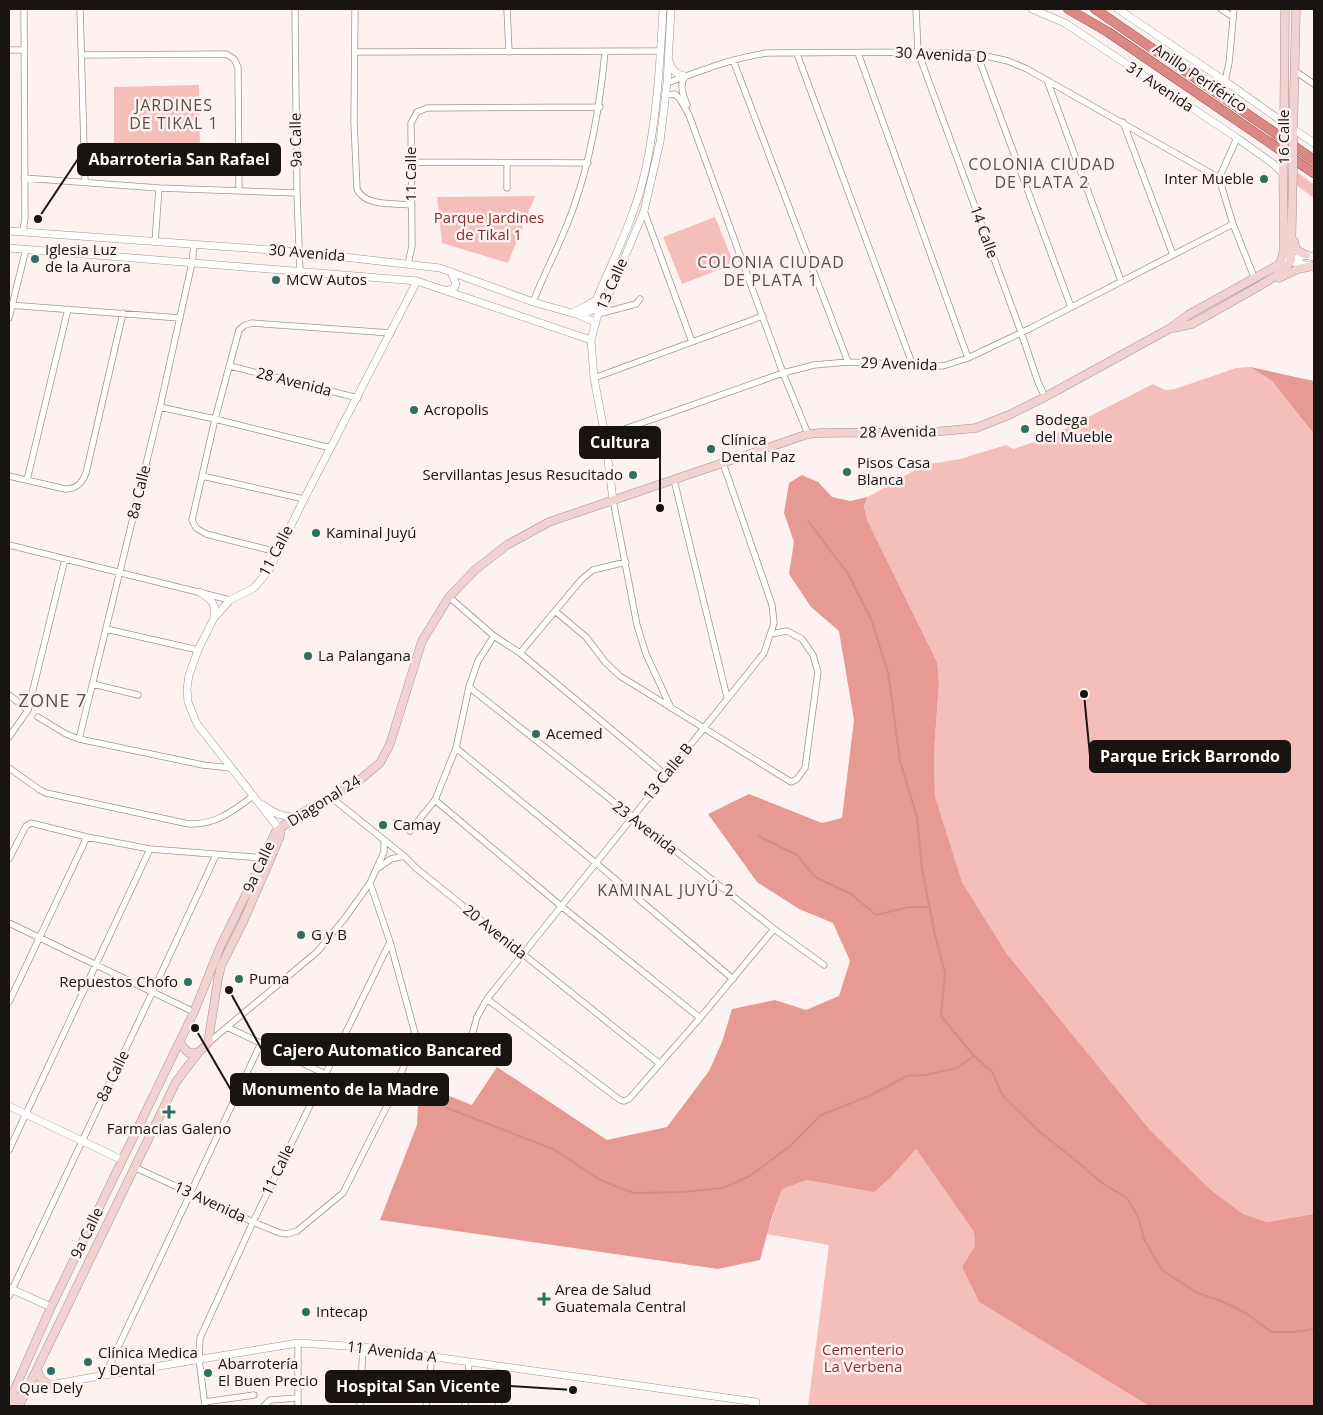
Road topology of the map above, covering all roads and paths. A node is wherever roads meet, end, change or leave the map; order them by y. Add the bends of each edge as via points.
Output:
1 (24, 9) edge
2 (80, 9) edge
3 (294, 9) edge
4 (355, 9) edge
5 (507, 9) edge
6 (662, 9) edge
7 (671, 9) edge
8 (916, 9) edge
9 (1032, 9) edge
10 (1068, 9) edge
11 (1096, 9) edge
12 (1118, 9) edge
13 (1221, 9) edge
14 (1234, 9) edge
15 (1285, 9) edge
16 (1296, 9) edge
17 (1233, 17) junction
18 (9, 50) edge
19 (24, 50) junction
20 (660, 51) junction
21 (355, 52) junction
22 (508, 52) junction
23 (605, 52) junction
24 (918, 52) junction
25 (858, 53) junction
26 (797, 54) junction
27 (976, 54) junction
28 (83, 55) junction
29 (668, 58) junction
30 (733, 60) junction
31 (1295, 71) junction
32 (686, 76) junction
33 (1046, 80) junction
34 (1226, 80) junction
35 (667, 83) junction
36 (1314, 84) edge
37 (666, 95) junction
38 (600, 106) junction
39 (689, 115) junction
40 (1123, 122) junction
41 (1284, 127) junction
42 (1293, 133) junction
43 (1237, 138) junction
44 (1314, 143) edge
45 (1314, 160) edge
46 (411, 162) junction
47 (507, 162) junction
48 (588, 163) junction
49 (1314, 173) edge
50 (1284, 174) junction
51 (24, 178) junction
52 (1219, 178) junction
53 (85, 182) junction
54 (158, 188) junction
55 (507, 188) dead end
56 (239, 190) junction
57 (297, 193) junction
58 (412, 205) junction
59 (644, 211) junction
60 (1233, 224) junction
61 (9, 231) edge
62 (23, 232) junction
63 (1292, 232) junction
64 (1283, 241) junction
65 (155, 242) junction
66 (194, 245) junction
67 (9, 248) edge
68 (26, 249) junction
69 (300, 252) junction
70 (1173, 255) junction
71 (1306, 256) junction
72 (1314, 256) edge
73 (1291, 260) junction
74 (192, 262) junction
75 (408, 264) junction
76 (1280, 264) junction
77 (1314, 266) edge
78 (300, 272) junction
79 (451, 272) junction
80 (1254, 277) junction
81 (418, 281) junction
82 (1121, 281) junction
83 (1261, 285) junction
84 (448, 290) junction
85 (607, 297) junction
86 (640, 299) dead end
87 (533, 302) junction
88 (10, 305) edge
89 (1071, 307) junction
90 (68, 310) junction
91 (123, 314) junction
92 (575, 314) junction
93 (598, 314) junction
94 (763, 316) junction
95 (9, 318) edge
96 (180, 318) junction
97 (596, 323) junction
98 (1170, 329) junction
99 (1021, 332) junction
100 (391, 333) junction
101 (591, 340) junction
102 (692, 342) junction
103 (968, 358) junction
104 (848, 362) junction
105 (230, 366) junction
106 (913, 366) junction
107 (783, 373) junction
108 (594, 378) junction
109 (1045, 397) junction
110 (358, 398) junction
111 (160, 407) junction
112 (215, 419) junction
113 (808, 434) junction
114 (605, 436) junction
115 (331, 448) junction
116 (723, 463) junction
117 (9, 476) edge
118 (202, 476) junction
119 (27, 480) junction
120 (674, 480) junction
121 (304, 499) junction
122 (614, 500) junction
123 (10, 545) edge
124 (277, 552) junction
125 (9, 553) edge
126 (65, 559) junction
127 (626, 562) junction
128 (119, 572) junction
129 (200, 592) junction
130 (450, 597) junction
131 (230, 600) junction
132 (555, 611) junction
133 (214, 618) junction
134 (106, 629) junction
135 (771, 634) junction
136 (494, 636) junction
137 (198, 650) junction
138 (520, 653) junction
139 (93, 684) junction
140 (469, 687) junction
141 (9, 695) edge
142 (138, 695) dead end
143 (727, 697) junction
144 (671, 708) junction
145 (28, 710) junction
146 (38, 717) dead end
147 (703, 729) junction
148 (9, 737) edge
149 (79, 739) junction
150 (456, 748) junction
151 (9, 768) edge
152 (232, 768) junction
153 (666, 775) junction
154 (255, 798) junction
155 (332, 798) junction
156 (435, 800) junction
157 (297, 816) junction
158 (632, 818) junction
159 (280, 830) junction
160 (410, 831) dead end
161 (87, 837) junction
162 (384, 840) junction
163 (150, 849) junction
164 (216, 855) junction
165 (404, 856) junction
166 (264, 858) junction
167 (9, 859) edge
168 (596, 862) junction
169 (376, 870) junction
170 (370, 883) junction
171 (561, 906) junction
172 (9, 923) edge
173 (774, 929) junction
174 (39, 936) junction
175 (390, 942) junction
176 (523, 954) junction
177 (96, 965) junction
178 (824, 965) dead end
179 (733, 979) junction
180 (153, 991) junction
181 (487, 999) junction
182 (9, 1002) edge
183 (194, 1012) junction
184 (700, 1018) junction
185 (227, 1027) junction
186 (180, 1041) junction
187 (208, 1043) junction
188 (261, 1043) junction
189 (198, 1053) junction
190 (466, 1057) dead end
191 (660, 1064) junction
192 (324, 1074) junction
193 (388, 1104) junction
194 (9, 1106) edge
195 (26, 1114) junction
196 (82, 1140) junction
197 (9, 1150) edge
198 (122, 1160) junction
199 (134, 1167) junction
200 (191, 1193) junction
201 (253, 1222) junction
202 (10, 1291) edge
203 (51, 1307) junction
204 (298, 1343) junction
205 (363, 1347) junction
206 (432, 1356) junction
207 (198, 1359) junction
208 (469, 1363) junction
209 (505, 1367) junction
210 (37, 1370) junction
211 (105, 1375) junction
212 (49, 1385) junction
213 (385, 1386) dead end
214 (429, 1386) junction
215 (28, 1389) junction
216 (254, 1395) dead end
217 (298, 1398) junction
218 (9, 1402) edge
219 (205, 1404) edge
220 (266, 1404) edge
221 (756, 1404) edge
222 (12, 1406) edge
223 (19, 1406) edge
224 (298, 1406) edge
225 (360, 1406) edge
226 (426, 1406) edge
227 (464, 1406) edge
228 (498, 1406) edge

1 - 19 street
2 - 28 street
3 - 57 street, 9a Calle
4 - 21 street
5 - 22 street
6 - 20 street, 13 Calle
7 - 29 street, 13 Calle
8 - 24 street, 14 Calle
9 - 43 street, 31 Avenida via 1065,23
10 - 49 highway, Anillo Periférico via 1116,37
11 - 45 highway, Anillo Periférico
12 - 34 street
13 - 17 street
14 - 17 street
15 - 41 main road, 16 Calle
16 - 31 main road, 16 Calle
17 - 34 street
18 - 19 street
19 - 51 street
20 - 23 street
20 - 92 street, 13 Calle via 656,110 645,173 626,232 596,300
21 - 22 street
21 - 58 street via 357,189 370,201
22 - 23 street
23 - 38 street
24 - 25 street, 30 Avenida D
24 - 27 street, 30 Avenida D
24 - 99 street, 14 Calle
25 - 26 street, 30 Avenida D
25 - 103 street
26 - 30 street, 30 Avenida D via 767,53
26 - 106 street
27 - 33 street, 30 Avenida D via 1008,61
27 - 89 street
28 - 53 street
28 - 56 street via 226,54 234,59 238,67
29 - 32 street via 673,71
29 - 35 street, 13 Calle
30 - 32 street, 30 Avenida D
30 - 104 street
31 - 36 street
31 - 42 main road, 16 Calle
32 - 35 street, 30 Avenida D
32 - 39 street via 682,86
33 - 40 street, 30 Avenida D
33 - 82 street
34 - 41 street
35 - 37 street, 13 Calle
37 - 39 street via 675,94
37 - 59 street, 13 Calle via 660,142
38 - 46 street, 11 Calle via 421,109 411,123
38 - 48 street
39 - 94 street
40 - 52 street, 30 Avenida D
40 - 70 street
41 - 42 street
41 - 50 main road, 16 Calle, bridge
42 - 44 street
42 - 63 main road, 16 Calle, bridge
43 - 50 street, 31 Avenida
43 - 52 street
46 - 47 street
46 - 58 street, 11 Calle
47 - 48 street
47 - 55 street
48 - 87 street via 563,236
50 - 64 main road, 16 Calle
51 - 53 street
51 - 62 street
52 - 60 street
53 - 54 street
54 - 56 street
54 - 65 street
56 - 57 street
57 - 69 street, 9a Calle
58 - 75 street, 11 Calle via 412,246
59 - 85 street, 13 Calle
59 - 102 street
60 - 70 street, 29 Avenida
60 - 80 street
61 - 62 street, 30 Avenida
62 - 65 street, 30 Avenida
63 - 71 main road via 1296,250
63 - 73 main road, 16 Calle
64 - 73 street
64 - 76 main road, 16 Calle
65 - 66 street, 30 Avenida
66 - 69 street, 30 Avenida
66 - 74 street, 8a Calle
67 - 68 street, 30 Avenida
68 - 74 street, 30 Avenida
68 - 88 street
69 - 75 street, 30 Avenida
69 - 78 street, 9a Calle
70 - 82 street, 29 Avenida
71 - 72 street
71 - 73 street
73 - 76 street
73 - 77 street via 1302,266
73 - 83 main road, 28 Avenida via 1285,270
74 - 78 street, 30 Avenida
74 - 96 street, 8a Calle
75 - 79 street, 30 Avenida
76 - 80 main road, 28 Avenida
77 - 83 main road via 1298,269
78 - 81 street, 30 Avenida
79 - 84 street via 456,284
79 - 87 street, 30 Avenida
80 - 98 main road, 28 Avenida
81 - 84 street, 30 Avenida
81 - 100 street, 11 Calle
82 - 89 street, 29 Avenida
83 - 98 main road, 28 Avenida via 1192,324
84 - 101 street, 30 Avenida
85 - 92 street via 592,310
85 - 93 street, 13 Calle
86 - 93 street via 636,304
87 - 92 street, 30 Avenida
88 - 90 street
88 - 95 street
89 - 99 street, 29 Avenida
90 - 91 street
90 - 119 street
91 - 96 street
91 - 119 street via 86,474 79,486 72,489
92 - 97 street, 30 Avenida
93 - 97 street, 13 Calle
94 - 102 street
94 - 107 street
96 - 111 street, 8a Calle
97 - 101 street, 13 Calle
98 - 109 main road, 28 Avenida
99 - 103 street, 29 Avenida
99 - 109 street, 14 Calle
100 - 105 street via 255,323 245,325 240,328
100 - 110 street, 11 Calle
101 - 108 street, 13 Calle
102 - 108 street
103 - 106 street, 29 Avenida via 943,366
104 - 106 street, 29 Avenida
104 - 107 street, 29 Avenida via 814,365
105 - 110 street, 28 Avenida
105 - 112 street
107 - 113 street
107 - 114 street, 29 Avenida
108 - 114 street, 13 Calle
109 - 113 main road, 28 Avenida via 976,428
110 - 115 street, 11 Calle
111 - 112 street
111 - 128 street, 8a Calle
112 - 115 street
112 - 118 street
113 - 116 main road, 28 Avenida
114 - 122 street, 13 Calle
115 - 121 street, 11 Calle
116 - 120 main road, 28 Avenida
116 - 135 street, 13 Calle B via 772,605 774,623
117 - 119 street
118 - 121 street
118 - 124 street via 192,517 194,526 206,534
120 - 122 main road, 28 Avenida
120 - 143 street
121 - 124 street, 11 Calle
122 - 127 street, 13 Calle
122 - 130 main road, Diagonal 24 via 549,522 507,545 475,570
123 - 125 street
123 - 126 street
124 - 131 street, 11 Calle via 269,570 254,588
126 - 128 street
126 - 145 street
127 - 132 street via 593,570
127 - 144 street, 13 Calle via 637,625 646,654
128 - 129 street
128 - 134 street, 8a Calle
129 - 131 street
129 - 133 street via 213,603 216,610
130 - 136 street
130 - 155 main road, Diagonal 24 via 422,641 390,744 380,763
131 - 133 street, 11 Calle
132 - 138 street
132 - 144 street via 586,637 620,676
133 - 137 street, 11 Calle
134 - 137 street
134 - 139 street, 8a Calle
135 - 143 street, 13 Calle B via 764,653
135 - 147 street via 787,631 802,639 813,655 818,672 805,768 791,782
136 - 138 street
136 - 140 street via 478,661
137 - 152 street, 11 Calle via 188,682 190,708 200,729
138 - 153 street
139 - 142 street
139 - 149 street, 8a Calle
140 - 150 street
140 - 158 street, 23 Avenida
141 - 145 street
143 - 147 street, 13 Calle B
144 - 147 street
145 - 148 street
146 - 149 street
147 - 153 street, 13 Calle B
149 - 152 street
150 - 156 street
150 - 168 street
151 - 154 street via 46,792 189,824 223,818
152 - 154 street, 11 Calle
153 - 158 street, 13 Calle B
154 - 157 street, 11 Calle via 272,812
154 - 159 street, 11 Calle
155 - 157 main road, Diagonal 24
155 - 162 street, 20 Avenida
156 - 160 street
156 - 171 street
157 - 159 main road, Diagonal 24
158 - 168 street, 13 Calle B
158 - 173 street, 23 Avenida
159 - 166 main road, 9a Calle via 275,833
159 - 187 main road, 9a Calle via 270,860 221,966
161 - 163 street
161 - 167 street via 29,823
161 - 174 street
162 - 165 street, 20 Avenida
162 - 169 street via 384,852
163 - 164 street
163 - 177 street
164 - 166 street
164 - 180 street, 8a Calle
165 - 169 street via 385,862
165 - 176 street, 20 Avenida
166 - 183 main road, 9a Calle via 221,945
168 - 171 street, 13 Calle B
168 - 179 street
169 - 170 street
170 - 175 street
170 - 185 street via 317,952
171 - 176 street, 13 Calle B
171 - 184 street
172 - 174 street
173 - 178 street, 23 Avenida
173 - 179 street
174 - 177 street
174 - 182 street
175 - 192 street, 11 Calle
175 - 193 street via 416,1037
176 - 181 street, 13 Calle B
176 - 191 street, 20 Avenida
177 - 180 street
177 - 195 street
179 - 184 street
180 - 183 street
180 - 196 street, 8a Calle
181 - 190 street, 13 Calle B via 477,1017
181 - 191 street via 620,1100 629,1099
183 - 186 main road, 9a Calle
184 - 191 street
185 - 187 street
185 - 188 street
186 - 189 main road via 189,1053
186 - 198 main road, 9a Calle
187 - 189 main road, 9a Calle
188 - 192 street
188 - 200 street
189 - 199 main road, 9a Calle via 176,1082
192 - 193 street
192 - 201 street, 11 Calle
193 - 201 street, 13 Avenida via 343,1193 297,1231 287,1234
194 - 195 street
195 - 196 street
195 - 197 street
196 - 198 street
196 - 202 street, 8a Calle
198 - 203 main road, 9a Calle
199 - 200 street, 13 Avenida
199 - 210 main road, 9a Calle
200 - 201 street, 13 Avenida
200 - 211 street
201 - 207 street, 11 Calle via 200,1338
202 - 203 street
203 - 218 main road, 9a Calle
204 - 205 street, 11 Avenida A
204 - 207 street, 11 Avenida A
204 - 217 street
205 - 206 street, 11 Avenida A
205 - 225 street
206 - 208 street, 11 Avenida A
206 - 214 street
207 - 211 street, 11 Avenida A
207 - 219 street, 11 Calle
208 - 209 street, 11 Avenida A
208 - 227 street
209 - 221 street, 11 Avenida A
209 - 228 street
210 - 212 main road
210 - 215 main road, 9a Calle
211 - 212 street, 11 Avenida A
212 - 215 street, 11 Avenida A
213 - 214 street
214 - 226 street
215 - 222 main road
215 - 223 main road, 9a Calle
216 - 219 street
217 - 220 street via 273,1399
217 - 224 street

